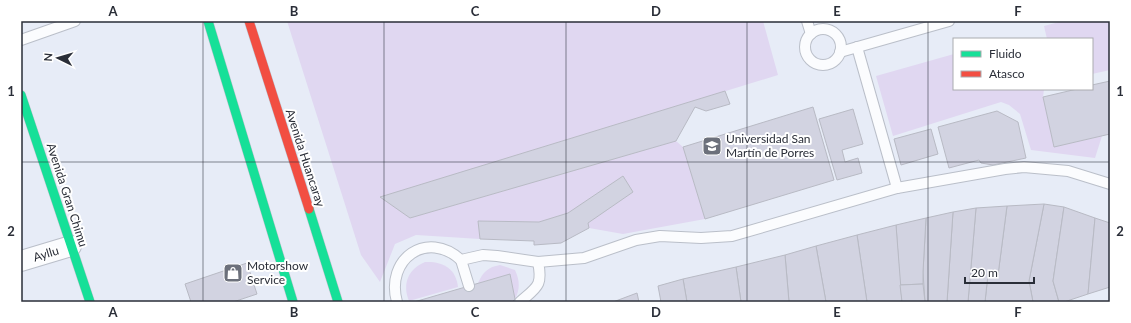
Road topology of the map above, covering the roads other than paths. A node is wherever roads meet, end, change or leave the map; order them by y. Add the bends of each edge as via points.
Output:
1 (76, 21) edge
2 (208, 21) edge
3 (249, 21) edge
4 (807, 21) edge
5 (949, 21) edge
6 (811, 34) junction
7 (21, 40) edge
8 (857, 47) junction
9 (840, 52) junction
10 (21, 95) edge
11 (1110, 184) edge
12 (897, 188) junction
13 (71, 246) junction
14 (461, 260) junction
15 (21, 261) edge
16 (538, 262) junction
17 (469, 286) dead end
18 (90, 302) edge
19 (293, 302) edge
20 (338, 302) edge
21 (397, 302) edge
22 (520, 302) edge

1 - 7 lane
2 - 19 main road
3 - 20 main road, Avenida Huancaray
4 - 6 lane
5 - 8 lane
6 - 9 lane via 822,29 833,32 840,42
6 - 9 lane via 807,38 805,50 810,60 820,65 831,63
8 - 9 lane
8 - 12 lane
10 - 13 main road, Avenida Gran Chimu
11 - 12 lane via 1068,171 1024,167
12 - 16 lane via 732,236 660,236 636,240 584,258
13 - 15 street, Ayllu
13 - 18 main road, Avenida Gran Chimu
14 - 16 lane via 483,255
14 - 17 lane
14 - 21 lane via 453,253 434,247 413,252 402,262 396,275 394,290
16 - 22 lane via 538,286

